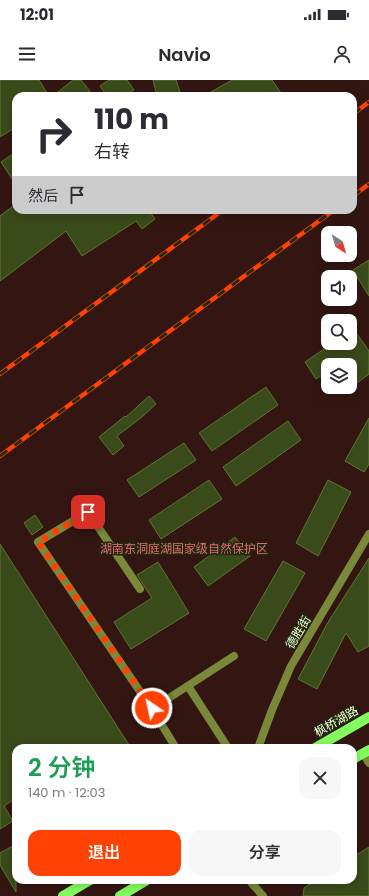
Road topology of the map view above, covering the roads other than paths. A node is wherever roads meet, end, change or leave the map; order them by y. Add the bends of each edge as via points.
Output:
1 (369, 534) edge
2 (140, 589) dead end
3 (234, 656) dead end
4 (188, 686) junction
5 (152, 708) junction
6 (369, 717) edge
7 (174, 744) edge
8 (225, 744) edge
9 (259, 744) edge
10 (323, 744) edge
11 (366, 752) edge
12 (357, 757) edge
13 (369, 763) edge
14 (84, 884) edge
15 (140, 884) edge
16 (252, 884) edge
17 (64, 896) edge
18 (120, 896) edge
19 (263, 896) edge

1 - 9 street, 德胜街 via 291,666
2 - 5 street via 88,512 38,542
3 - 4 street
4 - 5 street
4 - 8 street
5 - 7 street
6 - 10 main road, 枫桥湖路
11 - 12 main road
11 - 13 street
14 - 17 main road
15 - 18 main road
16 - 19 street

